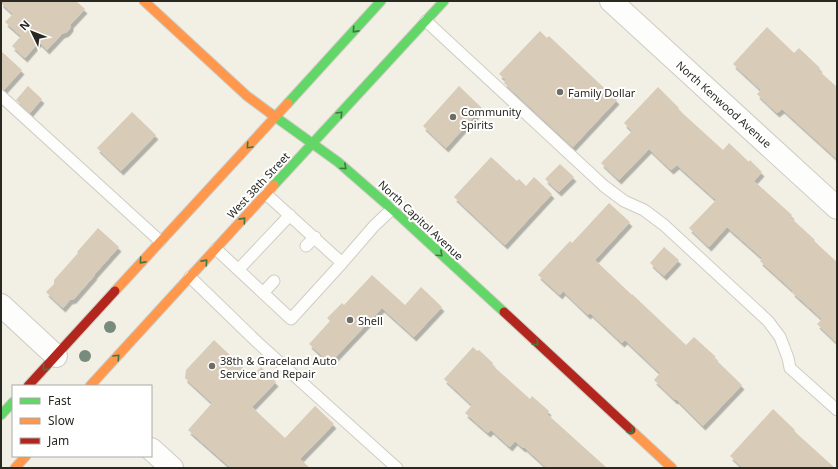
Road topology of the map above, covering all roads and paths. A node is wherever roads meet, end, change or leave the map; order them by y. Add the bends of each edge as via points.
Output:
1 (144, 1) edge
2 (381, 1) edge
3 (444, 1) edge
4 (611, 1) edge
5 (426, 21) junction
6 (1, 96) edge
7 (276, 117) junction
8 (313, 143) junction
9 (266, 194) junction
10 (837, 208) edge
11 (392, 209) junction
12 (290, 215) junction
13 (314, 237) junction
14 (160, 241) junction
15 (306, 246) dead end
16 (216, 249) junction
17 (342, 263) junction
18 (239, 269) junction
19 (190, 277) junction
20 (274, 282) dead end
21 (263, 293) junction
22 (1, 305) edge
23 (56, 356) junction
24 (29, 385) edge
25 (91, 385) edge
26 (12, 403) edge
27 (837, 410) edge
28 (1, 415) edge
29 (152, 450) edge
30 (25, 457) edge
31 (15, 468) edge
32 (172, 468) edge
33 (397, 468) edge
34 (672, 468) edge

1 - 7 main road, North Capitol Avenue via 247,96
2 -> 7 main road
3 - 5 main road, West 38th Street
4 - 10 street, North Kenwood Avenue
8 -> 5 main road, West 38th Street
5 - 27 lane via 604,186 664,225 768,321 780,337 790,368
6 - 14 lane
7 - 8 main road, North Capitol Avenue
7 -> 14 main road
8 - 9 main road, West 38th Street
8 -> 11 main road, North Capitol Avenue
9 - 12 lane
16 -> 9 main road, West 38th Street
11 - 17 lane
11 -> 34 main road, North Capitol Avenue
12 - 13 lane
12 - 18 lane
13 - 15 lane
13 - 17 lane
14 -> 23 main road
16 - 18 lane
19 -> 16 main road, West 38th Street
17 - 21 lane via 291,319
18 - 21 lane
25 -> 19 main road, West 38th Street
19 - 33 lane via 257,342
20 - 21 lane
22 - 23 street
23 -> 24 main road
26 - 28 main road
29 - 32 street
30 - 31 main road

